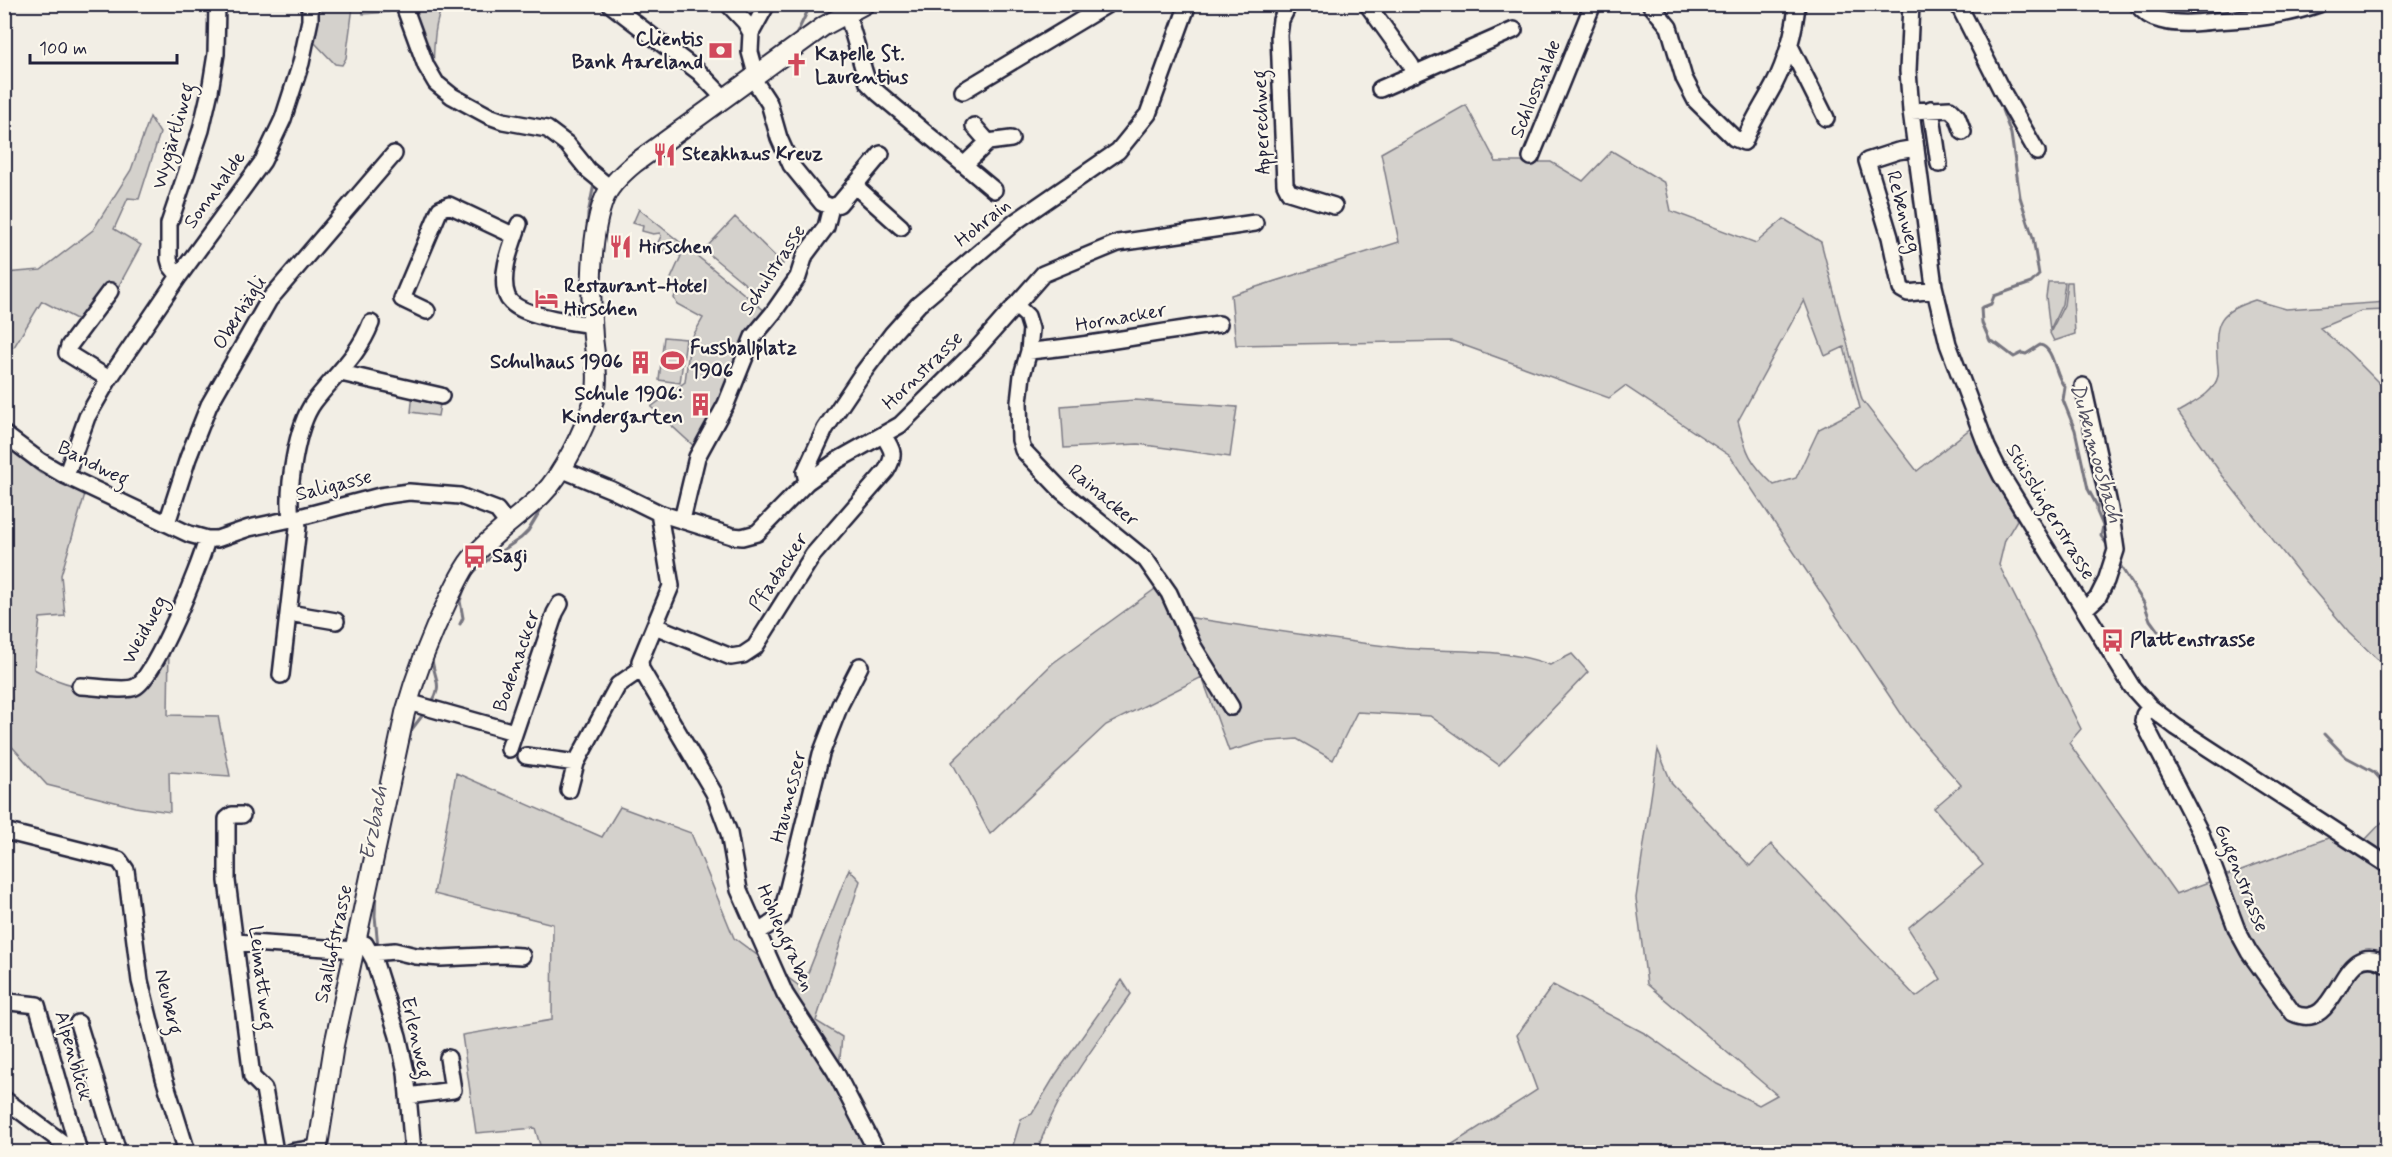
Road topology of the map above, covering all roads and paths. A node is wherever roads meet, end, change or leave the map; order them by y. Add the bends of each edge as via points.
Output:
1 (217, 4) edge
2 (310, 4) edge
3 (610, 4) edge
4 (728, 4) edge
5 (767, 4) edge
6 (865, 4) edge
7 (1108, 4) edge
8 (1188, 4) edge
9 (1289, 4) edge
10 (1367, 4) edge
11 (1593, 4) edge
12 (1650, 4) edge
13 (1797, 4) edge
14 (1911, 4) edge
15 (1958, 4) edge
16 (2137, 4) edge
17 (2319, 4) edge
18 (404, 6) edge
19 (847, 14) junction
20 (1514, 30) dead end
21 (751, 33) junction
22 (1789, 44) junction
23 (1415, 74) junction
24 (754, 76) junction
25 (1380, 89) dead end
26 (963, 91) dead end
27 (724, 98) junction
28 (1931, 110) junction
29 (1911, 111) junction
30 (1826, 118) dead end
31 (974, 126) dead end
32 (1964, 132) dead end
33 (1011, 139) dead end
34 (988, 142) junction
35 (1916, 148) junction
36 (2037, 152) dead end
37 (394, 154) dead end
38 (881, 154) dead end
39 (1531, 156) dead end
40 (1939, 164) dead end
41 (963, 165) junction
42 (854, 185) junction
43 (610, 188) junction
44 (994, 190) dead end
45 (1334, 206) dead end
46 (831, 207) junction
47 (1255, 223) dead end
48 (901, 227) dead end
49 (179, 276) junction
50 (1935, 290) junction
51 (110, 291) dead end
52 (1015, 305) junction
53 (428, 311) dead end
54 (371, 323) dead end
55 (1219, 324) dead end
56 (592, 325) junction
57 (1029, 351) junction
58 (341, 373) junction
59 (109, 379) junction
60 (2083, 386) dead end
61 (441, 396) dead end
62 (4, 434) edge
63 (883, 435) junction
64 (561, 469) junction
65 (66, 476) junction
66 (807, 482) junction
67 (659, 513) junction
68 (293, 518) junction
69 (682, 520) junction
70 (167, 523) junction
71 (507, 523) junction
72 (207, 539) junction
73 (560, 604) dead end
74 (2085, 609) junction
75 (289, 613) junction
76 (336, 621) dead end
77 (655, 626) junction
78 (860, 666) dead end
79 (641, 669) junction
80 (281, 675) dead end
81 (80, 686) dead end
82 (408, 702) junction
83 (1231, 707) dead end
84 (2150, 707) junction
85 (514, 732) junction
86 (509, 748) dead end
87 (526, 756) dead end
88 (576, 763) junction
89 (569, 790) dead end
90 (242, 815) dead end
91 (4, 831) edge
92 (2388, 865) edge
93 (757, 933) junction
94 (235, 942) junction
95 (361, 948) junction
96 (522, 956) dead end
97 (2388, 965) edge
98 (4, 995) edge
99 (78, 1023) dead end
100 (448, 1058) dead end
101 (408, 1096) junction
102 (4, 1099) edge
103 (317, 1150) edge
104 (79, 1152) edge
105 (118, 1152) edge
106 (187, 1152) edge
107 (275, 1152) edge
108 (291, 1152) edge
109 (412, 1152) edge
110 (877, 1152) edge

1 - 49 street, Wygärtliweg via 216,54 210,91 169,224 169,259
2 - 49 street, Sonnhalde via 301,63 283,119 263,161
3 - 27 street via 699,72
4 - 21 street
5 - 21 street
6 - 19 main road
7 - 26 street
8 - 66 street, Hohrain via 1141,124 1118,151 1015,222 918,305 880,350 825,429 805,472
9 - 45 street, Apperechweg via 1281,20 1280,35 1285,184 1289,192
10 - 23 street
11 - 39 street, Schlosshalde
12 - 22 street via 1669,27 1684,78 1696,101 1734,138 1744,142 1775,83
13 - 22 street
14 - 29 street, Stüsslingerstrasse
15 - 36 street
16 - 17 street via 2158,20 2188,23 2268,17
18 - 43 street via 436,83 489,116 547,129
19 - 24 main road
19 - 41 street via 868,83
20 - 23 street
21 - 24 street
22 - 30 street
23 - 25 street
24 - 27 main road
24 - 46 street via 769,103 791,165 822,203
27 - 43 main road via 635,163
28 - 29 street
28 - 32 street via 1950,109
28 - 40 street
29 - 35 street, Stüsslingerstrasse
31 - 34 street
33 - 34 street
34 - 41 street
35 - 50 street, Stüsslingerstrasse
35 - 50 street, Rebenweg via 1867,161 1901,289 1908,293
37 - 70 street, Oberhägli via 269,300 208,405
38 - 42 street
41 - 44 street
42 - 46 street via 839,204
42 - 48 street
43 - 56 main road, Saalhofstrasse via 596,229
46 - 69 street, Schulstrasse via 826,227 805,255 798,277 753,338 731,394 697,457
47 - 52 street, Hornstrasse via 1118,243 1043,274
49 - 59 street, Sonnhalde
50 - 74 street, Stüsslingerstrasse via 1948,344 1987,447 2016,502
51 - 59 street via 67,353
52 - 57 street, Rainacker via 1027,316 1031,329
52 - 63 street, Hornstrasse via 934,394
53 - 56 street via 402,299 440,209 449,205 517,230 505,278 507,297 514,307
54 - 58 street
55 - 57 street, Hornacker
56 - 64 main road, Saalhofstrasse via 597,377 594,399
57 - 83 street, Rainacker via 1019,402 1023,450 1064,492 1146,560
58 - 61 street
58 - 68 street via 312,405 299,439 290,483
59 - 65 street, Sonnhalde via 87,417
60 - 74 street via 2116,550 2098,597
62 - 65 street, Bandweg
63 - 66 street, Hornstrasse
63 - 77 street, Pfadacker via 893,460 813,555 754,647 732,657
64 - 67 street, Hornstrasse
64 - 71 main road, Saalhofstrasse via 542,494
65 - 70 street, Bandweg
66 - 69 street, Hornstrasse via 757,533 732,536
67 - 69 street, Hornstrasse
67 - 77 street via 671,586
68 - 71 street, Saligasse via 409,492 460,496 497,510
68 - 72 street, Saligasse
68 - 75 street via 298,527
70 - 72 street
71 - 82 main road, Saalhofstrasse via 470,561 458,581
72 - 81 street, Weidweg via 177,618 140,683 128,688
73 - 85 street, Bodenacker
74 - 84 street, Stüsslingerstrasse via 2132,687
75 - 76 street
75 - 80 street
77 - 79 street via 640,661
78 - 93 street, Haumesser via 821,754 781,916
79 - 88 street via 618,686
79 - 93 street, Hohlengraben via 714,793 729,833 739,890
82 - 85 street, Bodenacker
82 - 95 main road, Saalhofstrasse
84 - 92 street, Stüsslingerstrasse
84 - 97 street, Gugenstrasse via 2144,721 2201,834 2237,930 2293,1013 2303,1018 2324,1009 2355,964 2367,959
85 - 86 street, Bodenacker
87 - 88 street
88 - 89 street
90 - 94 street, Leimattweg via 227,819
91 - 106 street, Neuberg via 119,860 126,870 140,981
93 - 110 street, Hohlengraben via 785,994 835,1071
94 - 95 street
94 - 107 street, Leimattweg via 252,1077 264,1089
95 - 96 street via 441,958
95 - 101 street, Erlenweg via 398,1036
95 - 103 main road, Saalhofstrasse via 334,1045
98 - 104 street, Alpenblick via 10,1002 37,1005
99 - 105 street
100 - 101 street via 453,1090
101 - 109 street, Erlenweg
102 - 104 street
103 - 108 street

